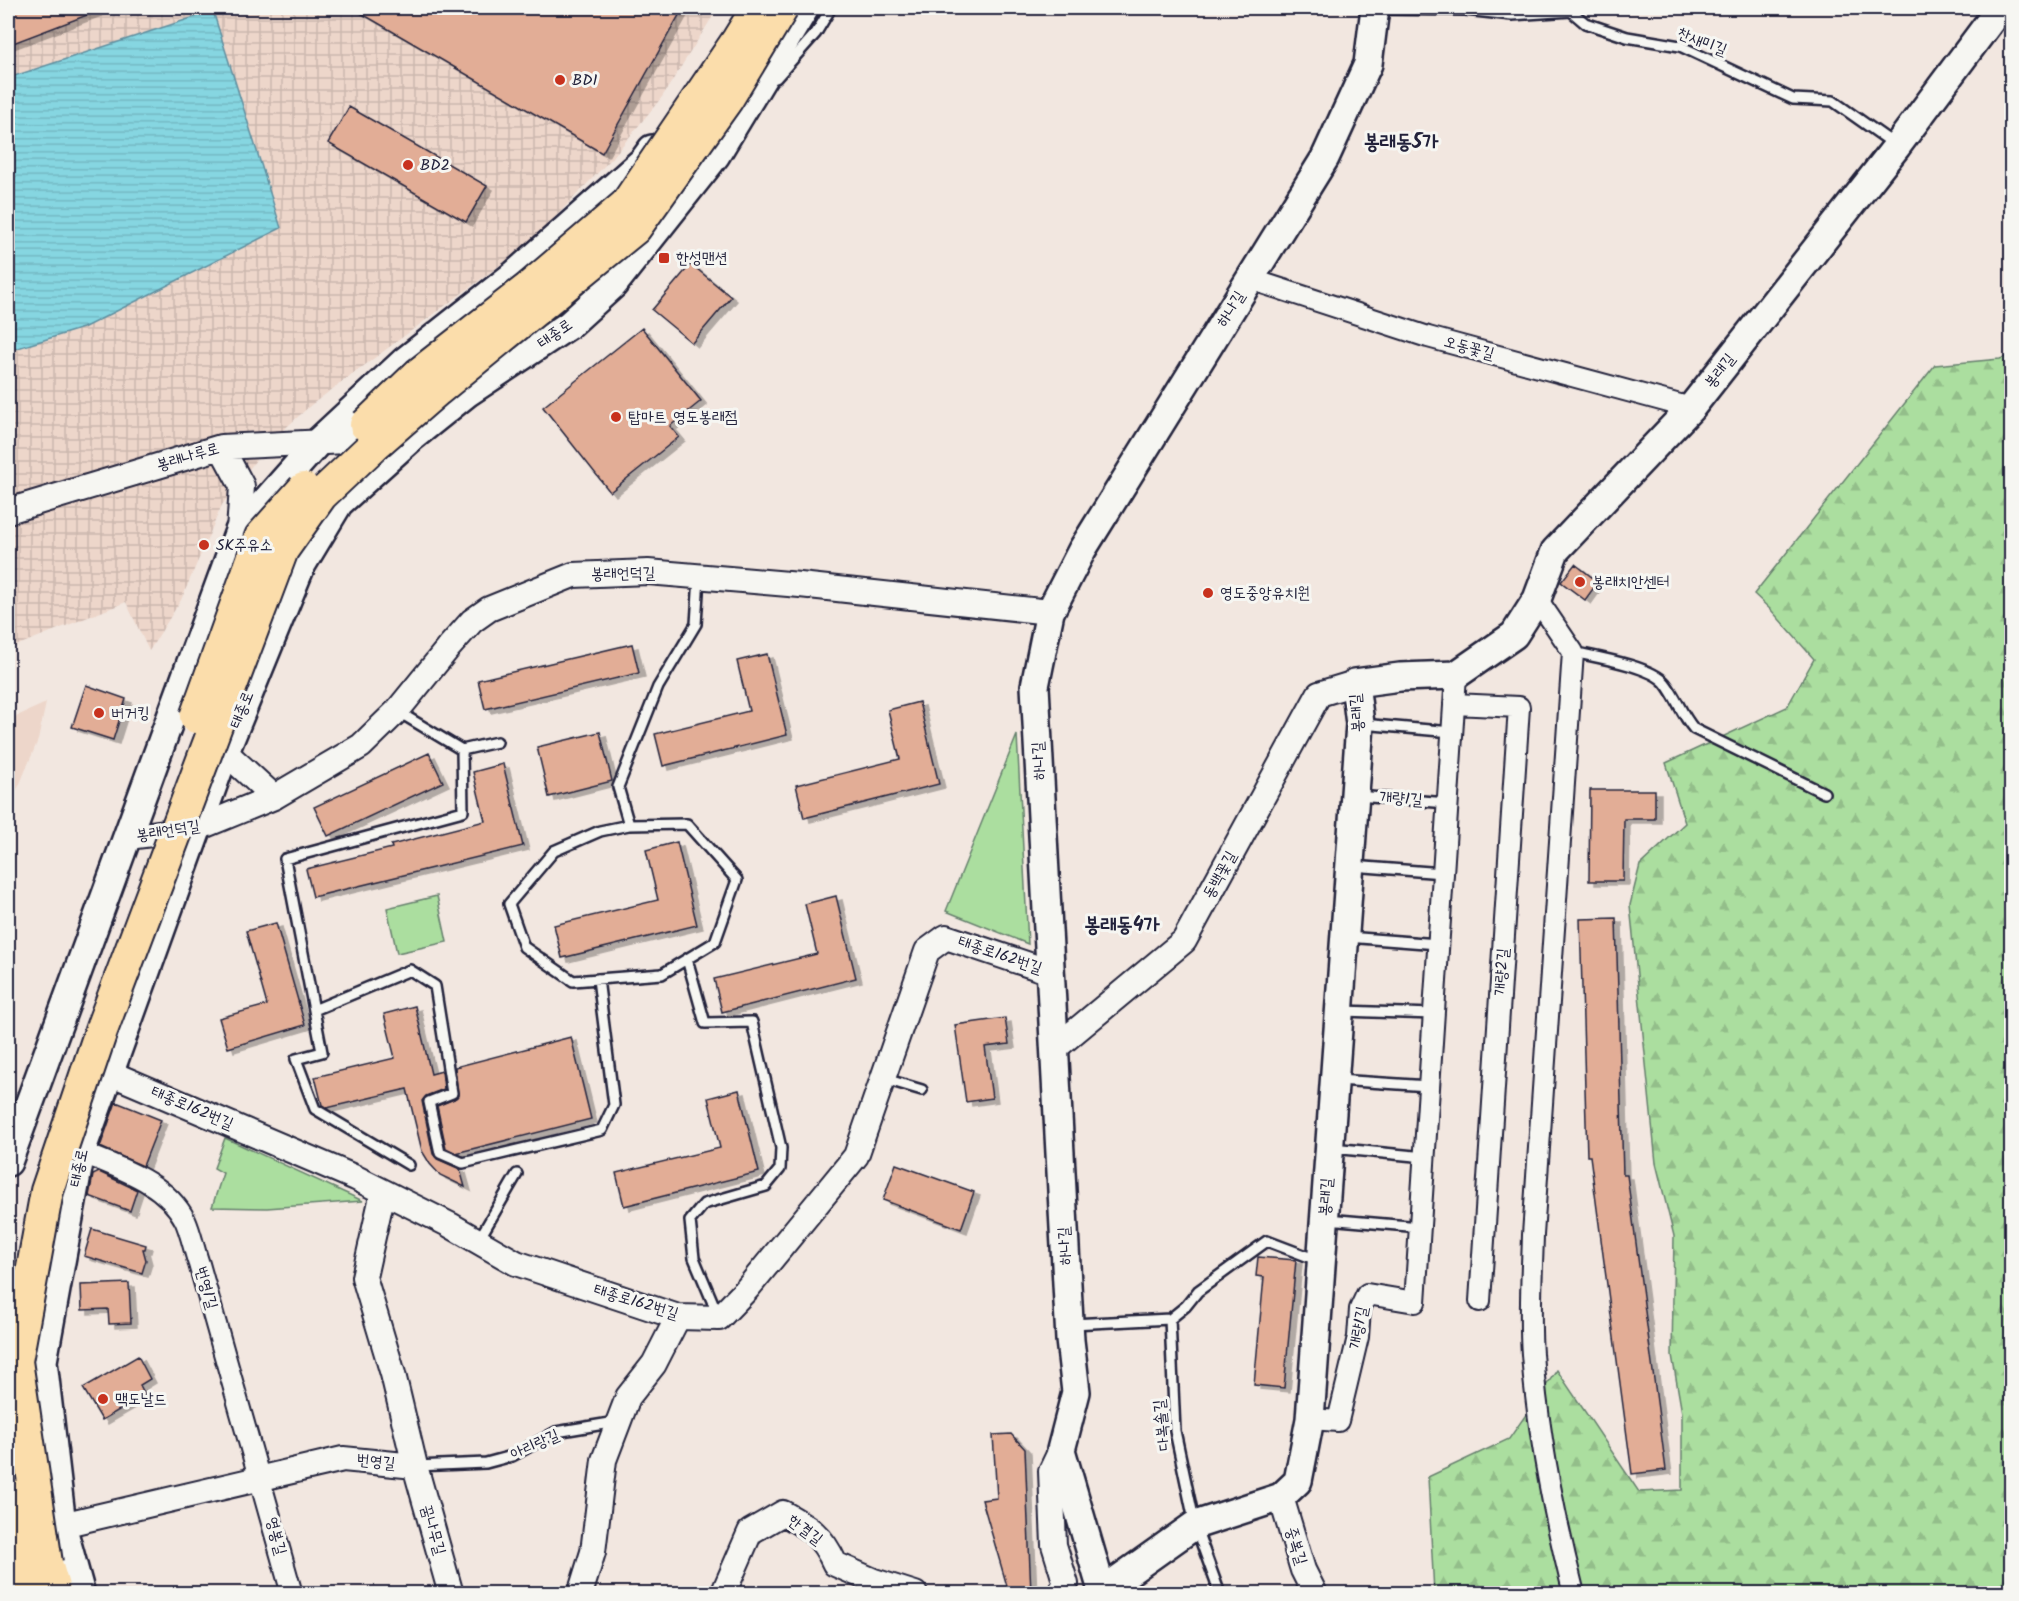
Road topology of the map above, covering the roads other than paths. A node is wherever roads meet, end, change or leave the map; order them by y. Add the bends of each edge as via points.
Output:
1 (744, 8) edge
2 (758, 8) edge
3 (782, 8) edge
4 (805, 8) edge
5 (831, 8) edge
6 (1375, 8) edge
7 (2000, 8) edge
8 (740, 118) junction
9 (1897, 146) junction
10 (1250, 279) junction
11 (1691, 408) junction
12 (411, 438) junction
13 (319, 441) junction
14 (220, 447) junction
15 (8, 511) edge
16 (239, 531) junction
17 (699, 577) junction
18 (1537, 599) junction
19 (1050, 612) junction
20 (1573, 652) junction
21 (1456, 675) junction
22 (1355, 683) junction
23 (1454, 704) junction
24 (397, 711) junction
25 (1360, 724) junction
26 (1452, 732) junction
27 (497, 742) dead end
28 (462, 750) junction
29 (225, 753) junction
30 (1824, 793) dead end
31 (1354, 795) junction
32 (274, 797) junction
33 (1448, 803) junction
34 (629, 825) junction
35 (198, 828) junction
36 (128, 837) junction
37 (1349, 866) junction
38 (1443, 873) junction
39 (1344, 937) junction
40 (1438, 944) junction
41 (687, 959) junction
42 (1050, 972) junction
43 (598, 979) junction
44 (314, 1010) junction
45 (1339, 1011) junction
46 (1434, 1014) junction
47 (1054, 1049) junction
48 (110, 1073) junction
49 (883, 1078) junction
50 (1334, 1080) junction
51 (1429, 1086) junction
52 (922, 1090) dead end
53 (17, 1116) edge
54 (1329, 1148) junction
55 (81, 1152) junction
56 (1425, 1157) junction
57 (8, 1162) edge
58 (409, 1165) dead end
59 (517, 1173) dead end
60 (383, 1192) junction
61 (1324, 1219) junction
62 (1420, 1227) junction
63 (478, 1241) junction
64 (1321, 1261) junction
65 (8, 1287) edge
66 (1480, 1301) dead end
67 (678, 1317) junction
68 (719, 1318) junction
69 (1170, 1319) junction
70 (1069, 1324) junction
71 (45, 1384) junction
72 (8, 1407) edge
73 (1310, 1419) junction
74 (618, 1422) junction
75 (1061, 1450) junction
76 (415, 1466) junction
77 (260, 1479) junction
78 (8, 1494) edge
79 (1281, 1497) junction
80 (62, 1526) junction
81 (1195, 1526) junction
82 (8, 1530) edge
83 (1103, 1592) edge
84 (24, 1593) edge
85 (55, 1593) edge
86 (81, 1593) edge
87 (292, 1593) edge
88 (451, 1593) edge
89 (580, 1593) edge
90 (723, 1593) edge
91 (915, 1593) edge
92 (1059, 1593) edge
93 (1220, 1593) edge
94 (1315, 1593) edge
95 (1574, 1593) edge

1 - 13 main road via 644,160 515,273 406,360
2 - 65 highway, bridge via 626,205 419,374 336,453 261,537 28,1183
3 - 85 highway, bridge via 727,99 635,228 374,446 321,495 282,550 102,1028 47,1191 16,1361 46,1563
4 - 8 main road, 태종로
5 - 8 lane via 816,33
6 - 9 lane, 찬새미길 via 1512,15 1571,11 1585,23 1627,37 1680,46 1793,99 1833,101
6 - 10 main road, 하나길 via 1368,64 1340,126 1325,158
7 - 9 main road, 봉래길
8 - 12 main road, 태종로 via 716,155 613,285 569,325 467,393
9 - 11 main road, 봉래길
10 - 11 street, 오동꽃길 via 1428,337
10 - 19 main road, 하나길 via 1082,550
11 - 18 main road, 봉래길 via 1555,551
12 - 13 street, 봉래나루로
12 - 29 main road, 태종로 via 339,503 301,566
13 - 14 street, 봉래나루로
13 - 16 main road
14 - 15 street, 봉래나루로
14 - 16 street via 242,486
16 - 36 main road
17 - 19 street, 봉래언덕길
17 - 24 street, 봉래언덕길 via 648,572 573,575 489,609 472,621
17 - 34 lane via 696,624 658,687 618,787
18 - 20 street
18 - 21 main road, 봉래길 via 1514,635
19 - 42 main road, 하나길 via 1035,686
20 - 30 lane via 1651,673 1663,680 1694,729
20 - 95 street via 1530,1310 1547,1475
21 - 22 main road, 봉래길
21 - 23 street, 개량1길
22 - 25 main road, 봉래길
22 - 47 street, 동백꽃길 via 1319,694 1184,941
23 - 26 street, 개량1길
23 - 66 street, 개량2길 via 1519,707
24 - 28 lane
24 - 32 street, 봉래언덕길 via 361,746
25 - 26 lane
25 - 31 main road, 봉래길
26 - 33 street, 개량1길
27 - 28 lane
28 - 44 lane via 463,811 285,859
29 - 32 street
29 - 35 main road, 태종로
31 - 33 lane, 개량1길
31 - 37 main road, 봉래길
32 - 35 street, 봉래언덕길
33 - 38 street, 개량1길
34 - 41 lane via 687,824 737,880 715,942
34 - 43 lane via 600,831 554,850 509,904 524,947 573,981
35 - 36 street, 봉래언덕길
35 - 48 main road, 태종로
36 - 53 main road
37 - 38 lane
37 - 39 main road, 봉래길
38 - 40 street, 개량1길
39 - 40 lane
39 - 45 main road, 봉래길
40 - 46 street, 개량1길
41 - 43 lane via 662,974
41 - 68 lane via 705,1023 752,1022 782,1148 780,1169 766,1186 704,1204 690,1221 694,1258
42 - 47 main road, 하나길
42 - 49 street, 태종로162번길 via 946,938 927,951
43 - 44 lane via 614,1105 602,1130 463,1162 440,1153 429,1102 452,1094 435,986 410,970
44 - 58 lane via 322,1052 296,1059 315,1109
45 - 46 lane
45 - 50 main road, 봉래길
46 - 51 street, 개량1길
47 - 70 main road, 하나길
48 - 55 main road, 태종로
48 - 60 street, 태종로162번길
49 - 52 lane
49 - 68 street, 태종로162번길 via 856,1155
50 - 51 lane
50 - 54 main road, 봉래길
51 - 56 street, 개량1길
53 - 57 main road
54 - 56 lane
54 - 61 main road, 봉래길
55 - 71 main road, 태종로 via 43,1361
55 - 77 street, 번영1길 via 145,1179 167,1196 184,1219
56 - 62 street, 개량1길
59 - 63 lane
60 - 63 street, 태종로162번길
60 - 76 street, 번영길 via 364,1277
61 - 62 lane
61 - 64 main road, 봉래길
62 - 73 street, 개량1길 via 1415,1302 1367,1294 1360,1309 1358,1337 1338,1421
63 - 67 street, 태종로162번길 via 516,1263
64 - 69 lane via 1267,1241 1198,1291
64 - 73 main road, 봉래길
67 - 68 street, 태종로162번길
67 - 74 street via 654,1365 628,1397
69 - 70 lane
69 - 81 lane, 다복솔길 via 1175,1431
70 - 75 main road, 하나길 via 1076,1392
71 - 72 main road via 36,1397
71 - 80 main road, 태종로
73 - 79 main road, 봉래길 via 1298,1481
74 - 76 lane, 아리랑길 via 556,1432 513,1456 486,1463
74 - 89 street via 604,1460 593,1552
75 - 83 main road
75 - 92 street via 1051,1471 1054,1545 1066,1584
76 - 77 street, 번영길 via 343,1459
76 - 88 street, 꿈나무길
77 - 80 street, 번영길
77 - 87 street, 영봉길
78 - 84 highway, bridge via 16,1567
79 - 81 main road
79 - 94 street, 중복길 via 1303,1570
80 - 82 main road
80 - 86 main road, 태종로
81 - 83 main road
81 - 93 lane, 다복솔길
90 - 91 street, 한결길 via 750,1532 783,1513 807,1527 827,1546 835,1564

